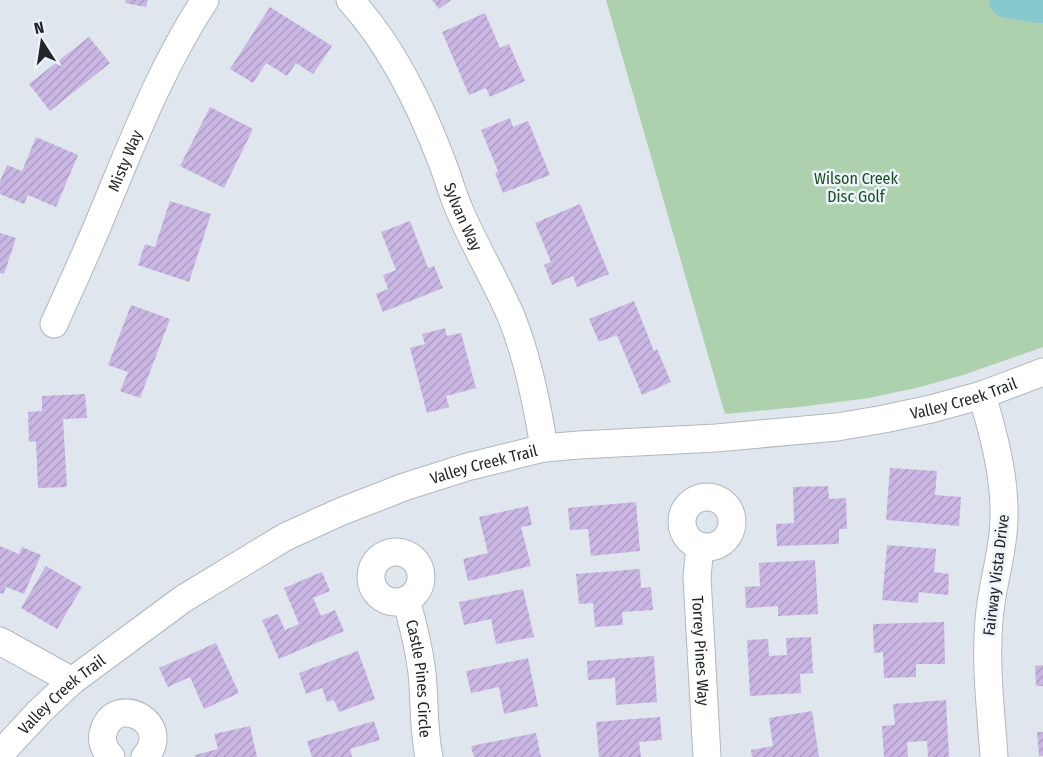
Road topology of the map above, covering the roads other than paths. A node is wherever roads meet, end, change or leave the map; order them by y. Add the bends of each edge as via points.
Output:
1 (205, 0) edge
2 (350, 0) edge
3 (54, 324) dead end
4 (1043, 372) edge
5 (982, 395) junction
6 (544, 448) junction
7 (700, 546) dead end
8 (406, 600) dead end
9 (0, 641) edge
10 (72, 681) junction
11 (0, 754) edge
12 (111, 757) edge
13 (145, 757) edge
14 (429, 757) edge
15 (707, 757) edge
16 (994, 757) edge

1 - 3 street, Misty Way via 159,80
2 - 6 street, Sylvan Way via 397,64 422,114 469,233 511,317 536,399
4 - 5 street, Valley Creek Trail
5 - 6 street, Valley Creek Trail via 837,427
5 - 16 street, Fairway Vista Drive via 1004,501 988,640
6 - 10 street, Valley Creek Trail via 404,487 285,537 183,599
7 - 15 street, Torrey Pines Way via 697,577
8 - 14 street, Castle Pines Circle via 419,653
9 - 10 street
10 - 11 street, Valley Creek Trail
12 - 13 street via 103,745 103,732 110,721 125,713 142,717 150,727 153,743

